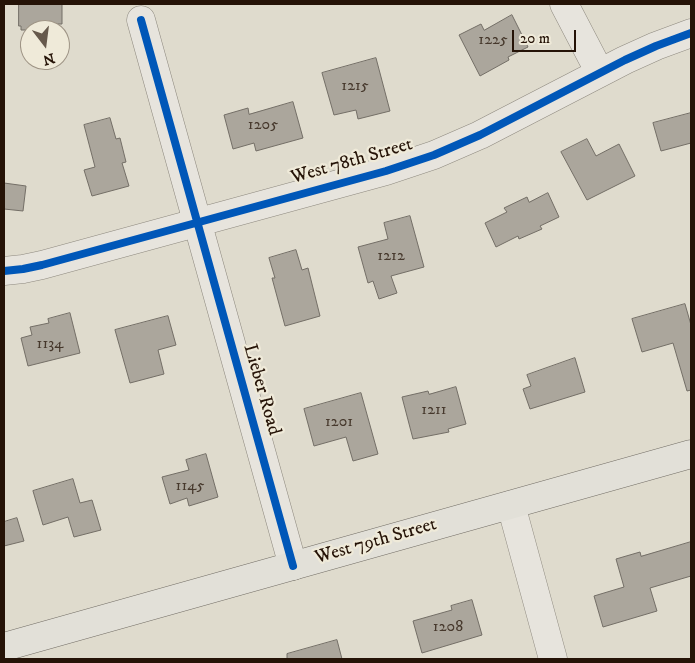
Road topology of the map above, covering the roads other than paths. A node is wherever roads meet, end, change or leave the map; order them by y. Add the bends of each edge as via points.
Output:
1 (564, 4) edge
2 (140, 20) dead end
3 (691, 33) edge
4 (600, 73) junction
5 (197, 223) junction
6 (4, 271) edge
7 (691, 454) edge
8 (512, 505) junction
9 (293, 566) junction
10 (4, 647) edge
11 (553, 659) edge

1 - 4 street
2 - 5 street, Lieber Road
3 - 4 street, West 78th Street
4 - 5 street, West 78th Street via 434,155
5 - 6 street, West 78th Street via 42,265
5 - 9 street, Lieber Road
7 - 8 main road, West 79th Street
8 - 9 main road, West 79th Street
8 - 11 street
9 - 10 main road, West 79th Street

